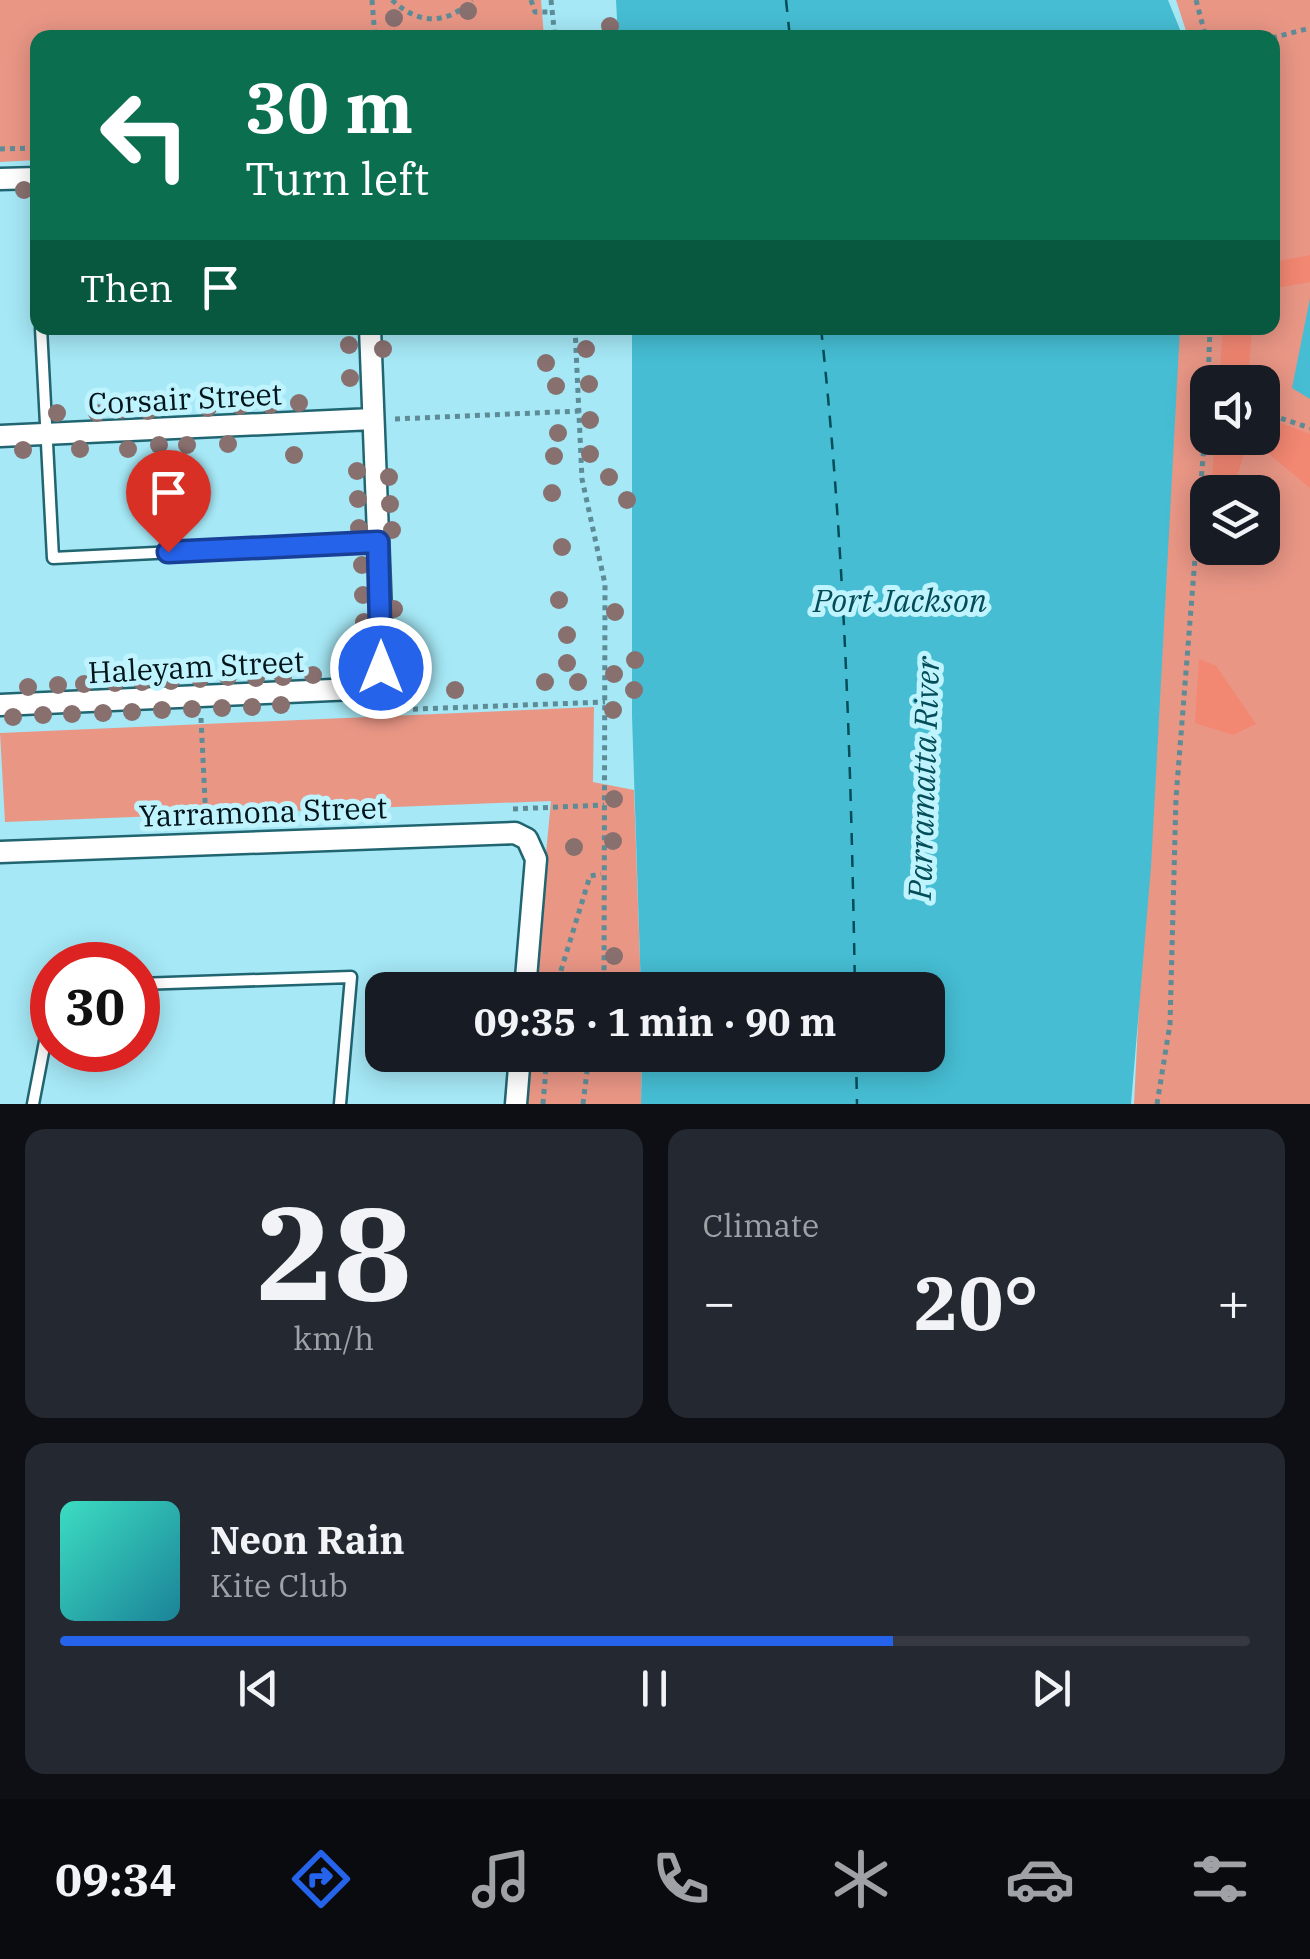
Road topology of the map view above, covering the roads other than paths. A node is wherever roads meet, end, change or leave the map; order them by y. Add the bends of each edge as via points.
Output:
1 (30, 178) edge
2 (0, 180) edge
3 (41, 335) edge
4 (371, 335) edge
5 (384, 419) junction
6 (47, 434) junction
7 (0, 436) edge
8 (378, 542) junction
9 (0, 705) edge
10 (0, 852) edge
11 (527, 972) edge
12 (160, 983) edge
13 (39, 1072) edge
14 (519, 1072) edge
15 (32, 1104) edge
16 (340, 1104) edge
17 (516, 1104) edge

1 - 2 street
3 - 6 lane
4 - 5 street
5 - 6 street, Corsair Street
5 - 8 street
6 - 7 street, Corsair Street
6 - 8 lane via 53,558
8 - 9 street, Haleyam Street via 383,664 373,681 354,689
10 - 11 street, Yarramona Street via 499,832 527,839 536,859
12 - 16 lane via 351,976
13 - 15 lane
14 - 17 street

